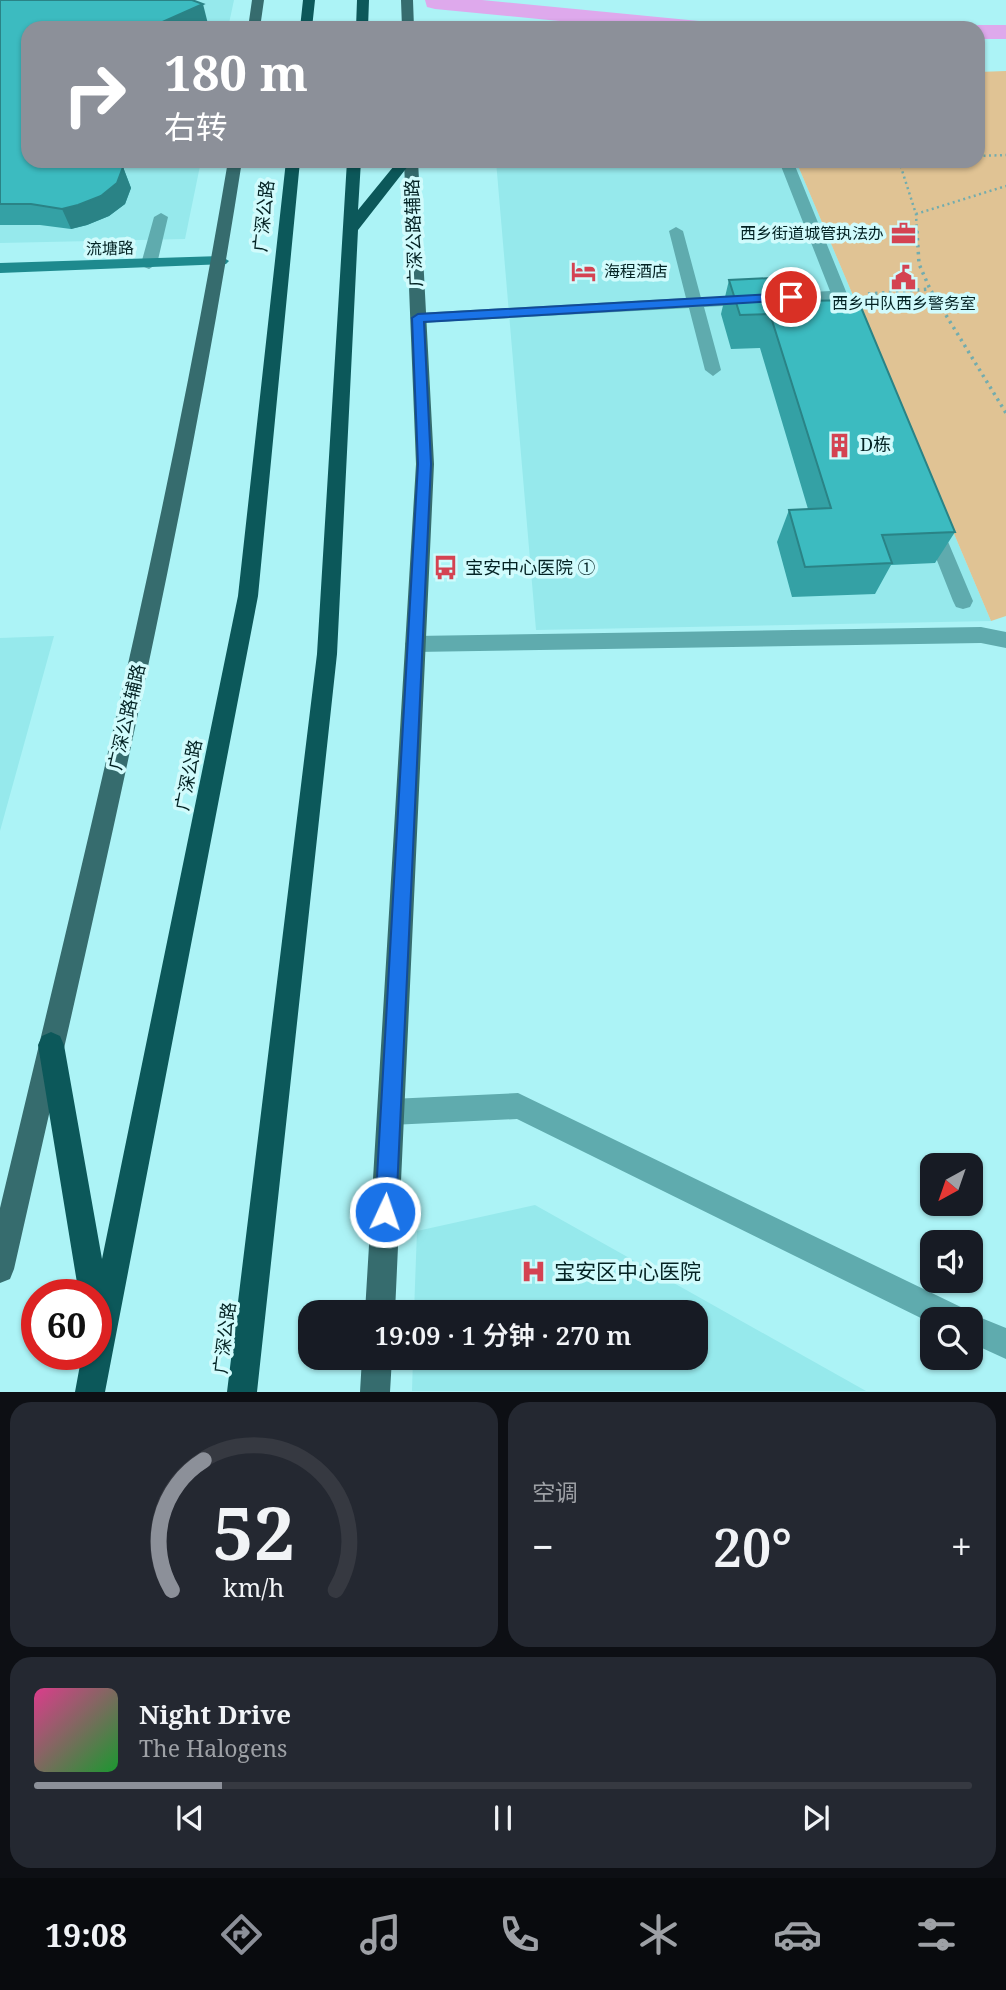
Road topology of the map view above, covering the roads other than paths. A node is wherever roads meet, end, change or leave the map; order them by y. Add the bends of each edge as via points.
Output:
1 (258, 0) edge
2 (309, 0) edge
3 (363, 0) edge
4 (407, 0) edge
5 (255, 21) edge
6 (307, 21) edge
7 (362, 21) edge
8 (408, 21) edge
9 (234, 168) edge
10 (292, 168) edge
11 (354, 168) edge
12 (399, 168) edge
13 (411, 168) edge
14 (789, 168) edge
15 (161, 217) dead end
16 (351, 229) junction
17 (676, 231) dead end
18 (221, 261) junction
19 (149, 264) junction
20 (0, 268) edge
21 (839, 295) junction
22 (695, 302) junction
23 (418, 318) junction
24 (860, 346) edge
25 (713, 370) dead end
26 (927, 512) edge
27 (962, 601) dead end
28 (1006, 640) edge
29 (415, 644) junction
30 (51, 1045) junction
31 (391, 1112) junction
32 (0, 1269) edge
33 (91, 1279) edge
34 (107, 1279) edge
35 (381, 1300) edge
36 (930, 1307) edge
37 (983, 1332) edge
38 (1006, 1343) edge
39 (92, 1370) edge
40 (376, 1370) edge
41 (90, 1391) edge
42 (242, 1391) edge
43 (375, 1391) edge

1 - 5 main road
2 - 6 highway
3 - 7 highway
4 - 8 main road
9 - 18 main road, 广深公路辅路
10 - 34 highway, 广深公路 via 248,596
11 - 16 highway, 广深公路
12 - 16 highway
13 - 23 main road, 广深公路辅路
14 - 21 street
15 - 19 street
16 - 42 highway, 广深公路 via 327,654
17 - 22 street
18 - 19 main road, 流塘路
18 - 30 main road, 广深公路辅路 via 148,627
19 - 20 main road, 流塘路
21 - 22 street
21 - 24 street
22 - 23 street
22 - 25 street
23 - 29 main road, 广深公路辅路 via 425,464
26 - 27 street
28 - 29 street via 981,635
29 - 31 main road, 广深公路辅路
30 - 32 main road, 广深公路辅路
30 - 33 highway
31 - 35 main road, 广深公路辅路
31 - 36 street via 518,1106
37 - 38 street
39 - 41 highway, 广深公路
40 - 43 main road

